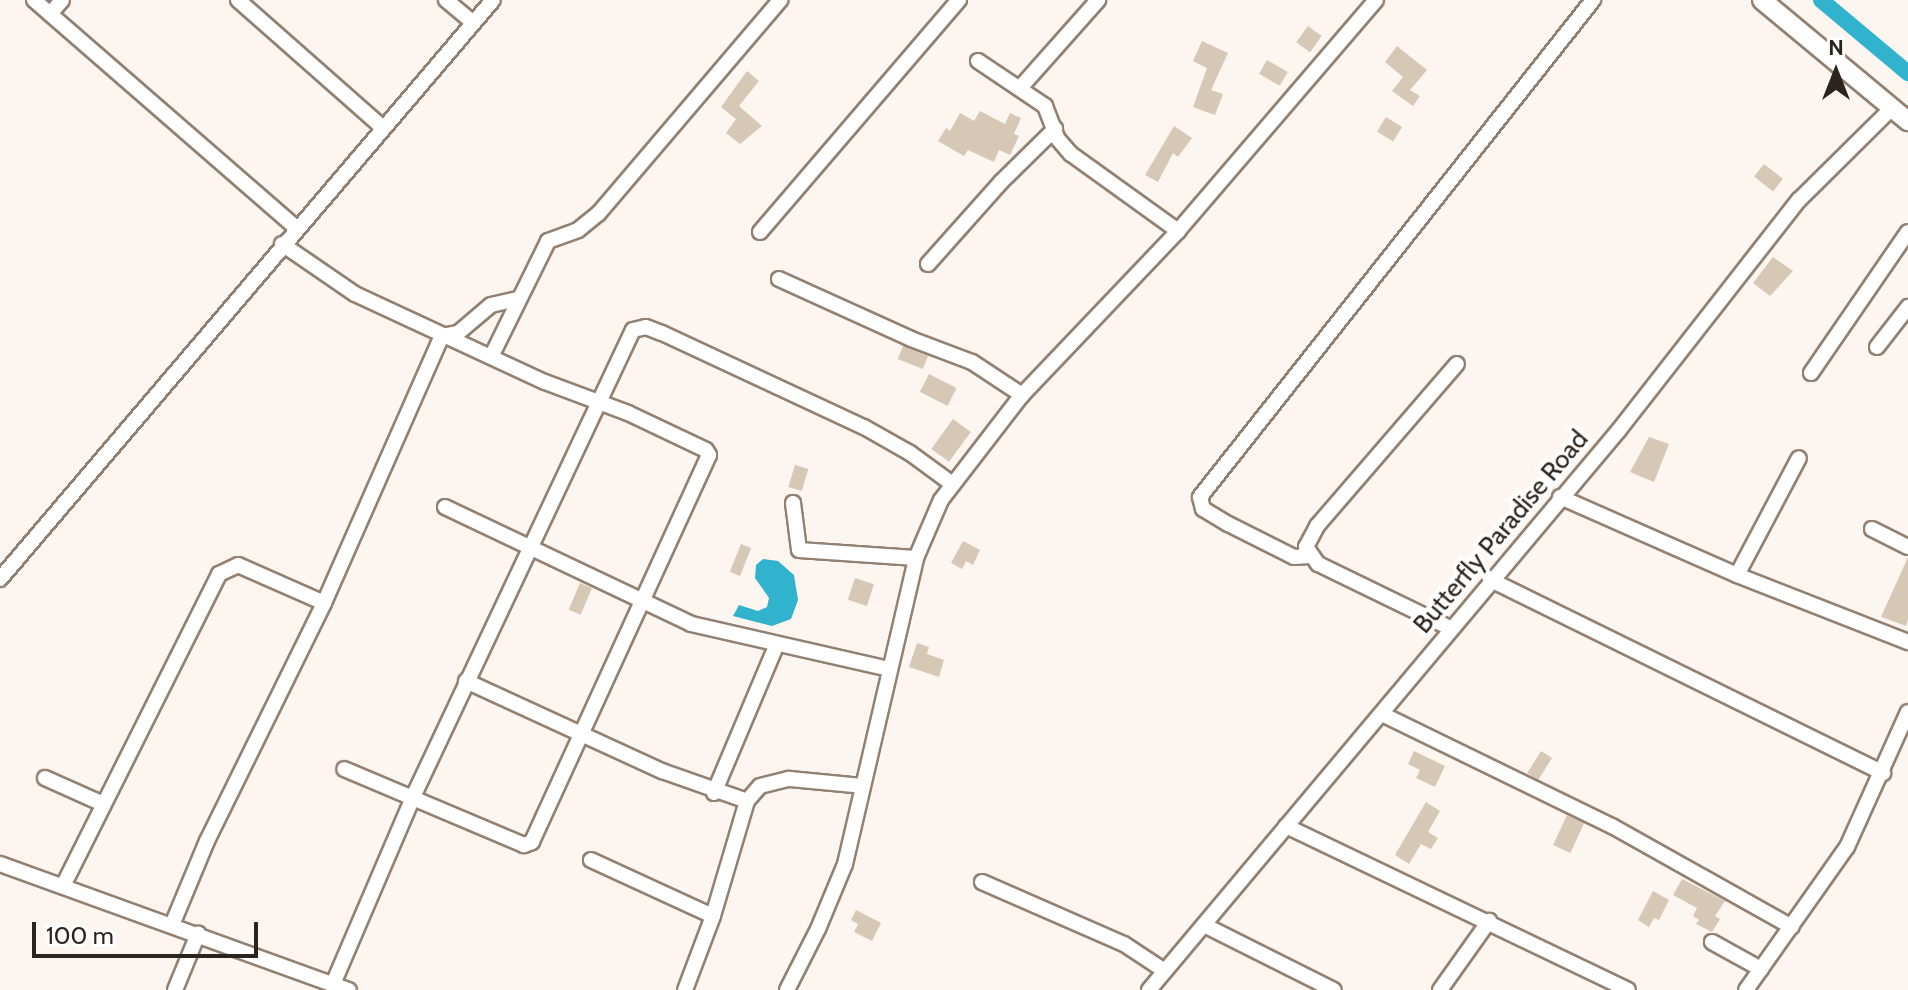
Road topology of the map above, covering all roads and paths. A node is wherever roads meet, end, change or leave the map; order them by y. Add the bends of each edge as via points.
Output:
1 (34, 0) edge
2 (62, 0) edge
3 (238, 0) edge
4 (446, 0) edge
5 (493, 0) edge
6 (780, 0) edge
7 (959, 0) edge
8 (1098, 0) edge
9 (1376, 0) edge
10 (1593, 0) edge
11 (1762, 0) edge
12 (50, 14) junction
13 (473, 23) junction
14 (978, 61) dead end
15 (1020, 88) junction
16 (1892, 108) junction
17 (1908, 121) edge
18 (382, 127) junction
19 (1055, 129) junction
20 (296, 228) junction
21 (1178, 231) junction
22 (760, 232) dead end
23 (1908, 232) edge
24 (282, 244) junction
25 (928, 264) dead end
26 (779, 279) dead end
27 (518, 299) junction
28 (1908, 307) edge
29 (442, 336) junction
30 (1877, 347) dead end
31 (492, 355) junction
32 (1457, 364) dead end
33 (1811, 373) dead end
34 (1022, 395) junction
35 (598, 402) junction
36 (1799, 458) dead end
37 (951, 483) junction
38 (1560, 497) junction
39 (793, 503) dead end
40 (445, 507) dead end
41 (1872, 529) dead end
42 (1908, 547) edge
43 (529, 548) junction
44 (1309, 556) junction
45 (916, 558) junction
46 (1737, 575) junction
47 (0, 579) edge
48 (1493, 581) junction
49 (641, 602) junction
50 (324, 603) junction
51 (1450, 628) junction
52 (1908, 642) edge
53 (777, 644) junction
54 (889, 669) junction
55 (466, 681) junction
56 (1908, 712) edge
57 (1382, 714) junction
58 (581, 733) junction
59 (344, 769) dead end
60 (1883, 773) junction
61 (45, 778) dead end
62 (863, 786) junction
63 (714, 793) junction
64 (413, 797) junction
65 (747, 801) junction
66 (103, 804) junction
67 (1286, 826) junction
68 (591, 860) dead end
69 (0, 864) edge
70 (982, 882) dead end
71 (63, 886) junction
72 (713, 916) junction
73 (1489, 921) junction
74 (172, 925) junction
75 (1204, 925) junction
76 (1792, 927) junction
77 (198, 934) junction
78 (1712, 942) dead end
79 (1761, 969) junction
80 (1165, 971) junction
81 (333, 984) junction
82 (175, 990) edge
83 (349, 990) edge
84 (685, 990) edge
85 (787, 990) edge
86 (1149, 990) edge
87 (1334, 990) edge
88 (1440, 990) edge
89 (1628, 990) edge
90 (1746, 990) edge

1 - 12 street
2 - 12 street
3 - 18 street
4 - 13 street
5 - 13 street
6 - 27 street via 599,213 578,230 548,241
7 - 22 street
8 - 15 street
9 - 21 street
10 - 44 street via 1200,497 1203,509 1228,524 1294,557
11 - 16 main road
12 - 20 street
13 - 18 street
14 - 15 street
15 - 19 street via 1045,106
16 - 17 main road
16 - 38 street, Butterfly Paradise Road via 1799,200
18 - 20 street
19 - 21 street via 1071,154
19 - 25 street
20 - 24 street
21 - 34 street
23 - 33 street
24 - 29 street via 355,294
24 - 47 street
26 - 34 street via 972,362
27 - 29 street via 491,305 458,333
27 - 31 street
28 - 30 street
29 - 31 street
29 - 50 street
31 - 35 street
32 - 44 street via 1317,526 1308,538
34 - 37 street
35 - 37 street via 627,337 646,327 864,427
35 - 43 street
35 - 49 street via 641,418 709,455
36 - 46 street
37 - 45 street
38 - 46 street
38 - 48 street, Butterfly Paradise Road
39 - 45 street via 799,550
40 - 43 street
41 - 42 street
43 - 49 street
43 - 55 street
44 - 51 street
45 - 54 street
46 - 52 street
48 - 51 street, Butterfly Paradise Road
48 - 60 street
49 - 53 street via 691,624
49 - 58 street
50 - 66 street via 246,567 225,569
50 - 74 street via 207,841
51 - 57 street, Butterfly Paradise Road
53 - 54 street
53 - 63 street
54 - 62 street
55 - 58 street
55 - 64 street
56 - 60 street
57 - 67 street, Butterfly Paradise Road
57 - 76 street via 1612,826
58 - 63 street
58 - 64 street via 532,842 526,845
59 - 64 street
60 - 76 street via 1847,847
61 - 66 street
62 - 65 street via 789,779 760,786
62 - 85 street via 845,864
63 - 65 street
64 - 81 street
65 - 72 street
66 - 71 street
67 - 73 street
67 - 75 street, Butterfly Paradise Road
68 - 72 street
69 - 71 street
70 - 80 street via 1124,944
71 - 74 street
72 - 84 street
73 - 88 street
73 - 89 street
74 - 77 street
75 - 80 street, Butterfly Paradise Road
75 - 87 street
76 - 79 street
77 - 81 street
77 - 82 street
78 - 79 street
79 - 90 street
80 - 86 street, Butterfly Paradise Road
81 - 83 street

